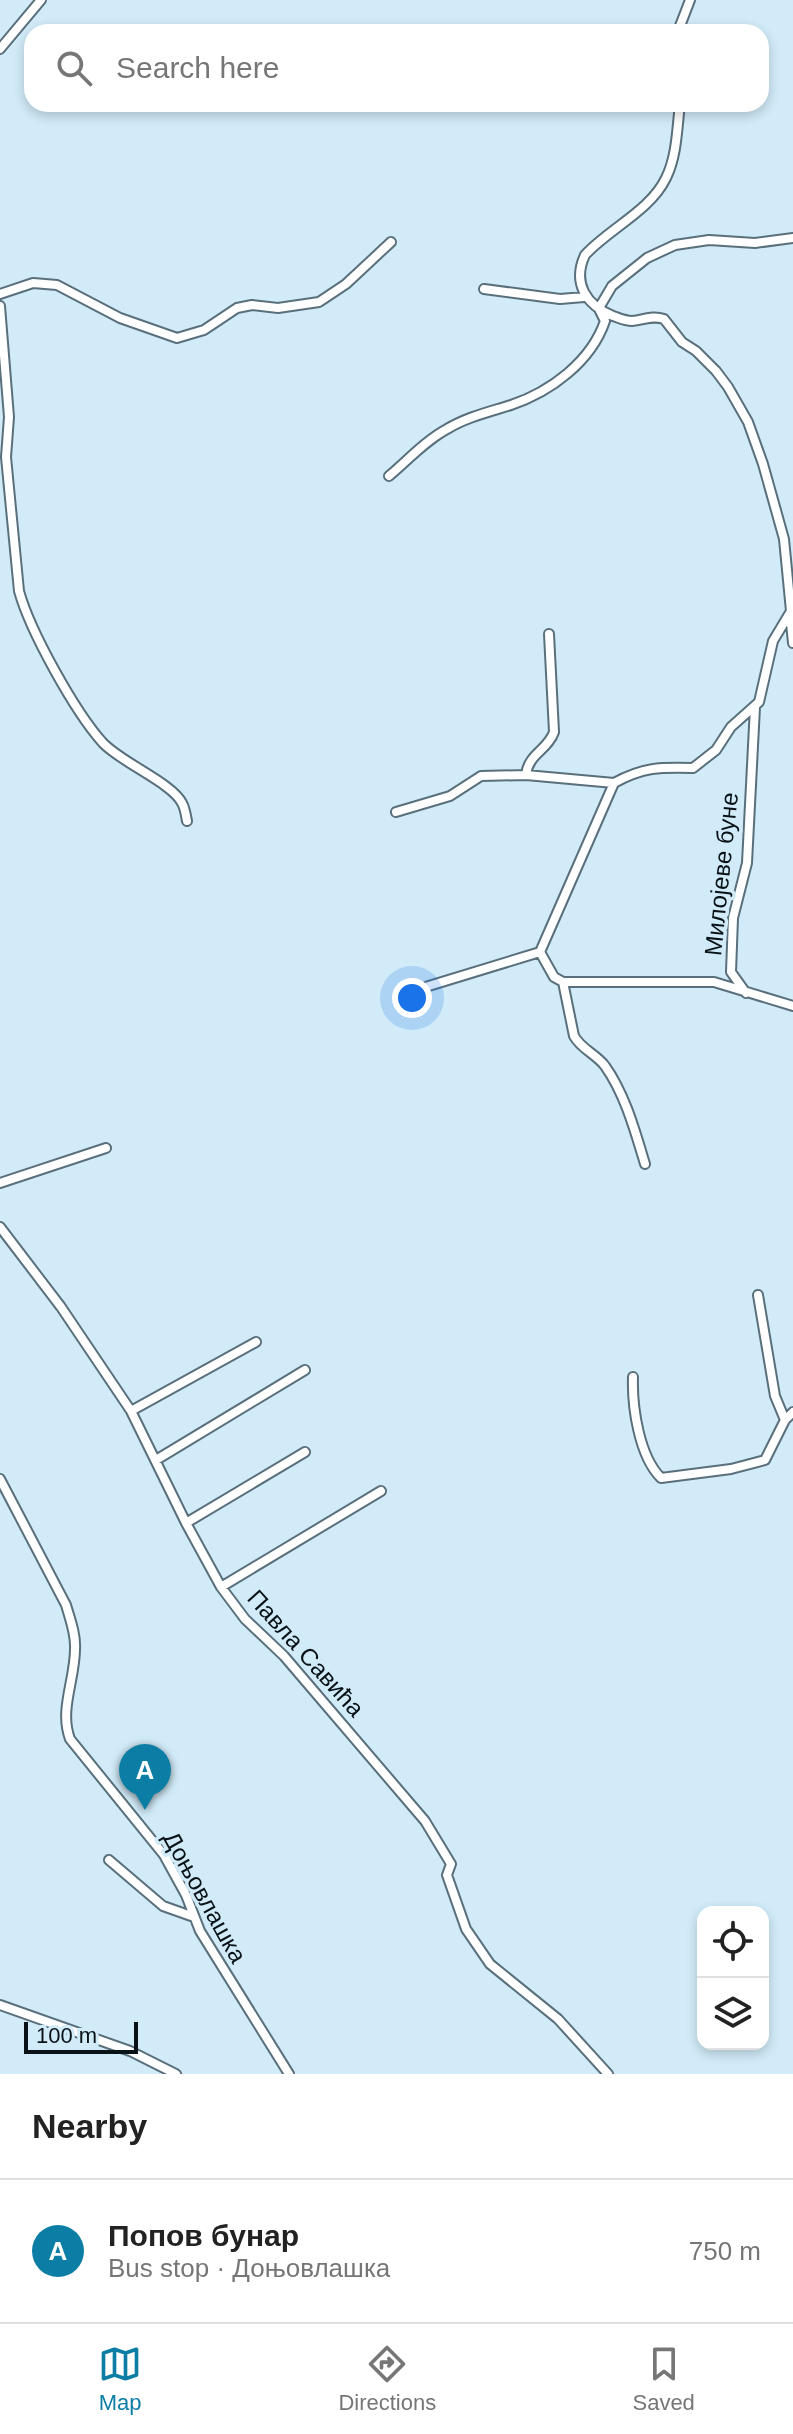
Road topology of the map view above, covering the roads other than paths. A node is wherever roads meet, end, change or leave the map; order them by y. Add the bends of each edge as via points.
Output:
1 (41, 0) edge
2 (690, 0) edge
3 (681, 24) edge
4 (0, 49) edge
5 (679, 112) edge
6 (793, 238) edge
7 (391, 242) dead end
8 (484, 289) dead end
9 (0, 294) edge
10 (584, 297) junction
11 (0, 306) edge
12 (599, 308) junction
13 (389, 476) dead end
14 (790, 613) edge
15 (549, 634) dead end
16 (793, 643) edge
17 (755, 707) junction
18 (526, 775) junction
19 (614, 783) junction
20 (396, 812) dead end
21 (187, 821) dead end
22 (540, 952) junction
23 (563, 982) junction
24 (409, 992) dead end
25 (746, 993) junction
26 (793, 1006) edge
27 (106, 1148) dead end
28 (645, 1164) dead end
29 (0, 1183) edge
30 (0, 1227) edge
31 (758, 1295) dead end
32 (256, 1342) dead end
33 (305, 1370) dead end
34 (633, 1377) dead end
35 (131, 1411) junction
36 (793, 1412) edge
37 (785, 1420) junction
38 (305, 1452) dead end
39 (156, 1460) junction
40 (0, 1479) edge
41 (381, 1491) dead end
42 (186, 1523) junction
43 (221, 1587) junction
44 (109, 1860) dead end
45 (194, 1917) junction
46 (0, 2005) edge
47 (176, 2074) edge
48 (289, 2074) edge
49 (608, 2074) edge

1 - 4 street
2 - 3 street
5 - 10 street via 666,178 656,195 585,255 580,274
6 - 12 street via 675,245 647,258 612,286
7 - 9 street via 319,302 237,308 204,330 177,338 120,318 57,285 33,283
8 - 10 street
10 - 12 street
11 - 21 street via 9,417 6,457 25,612 70,696 103,743 182,801
12 - 13 street via 605,321 602,330 572,370 534,395 449,427
12 - 14 street via 625,320 664,319 728,387 748,422 784,539
14 - 16 street
14 - 17 street, Милојеве буне via 773,641
15 - 18 street via 554,732 531,758
17 - 19 street, Милојеве буне via 693,768 655,766
17 - 25 street, Милојеве буне via 747,863 733,918 731,972
18 - 19 street
18 - 20 street via 481,776 450,796
19 - 22 street
22 - 23 street via 554,977
22 - 24 street
23 - 25 street via 714,982
23 - 28 street via 574,1036 617,1084
25 - 26 street
27 - 29 street
30 - 35 street, Павла Савића
31 - 37 street via 775,1396
32 - 35 street
33 - 39 street
34 - 37 street via 633,1417 653,1469 664,1479 765,1460
35 - 39 street, Павла Савића
36 - 37 street
38 - 42 street
39 - 42 street, Павла Савића
40 - 45 street, Доњовлашка via 72,1625 75,1656 65,1719 70,1739 164,1855
41 - 43 street
42 - 43 street, Павла Савића
43 - 49 street, Павла Савића via 425,1821 451,1864 447,1875 466,1929 490,1964 558,2019
44 - 45 street via 163,1906
45 - 48 street, Доњовлашка
46 - 47 street via 130,2051

